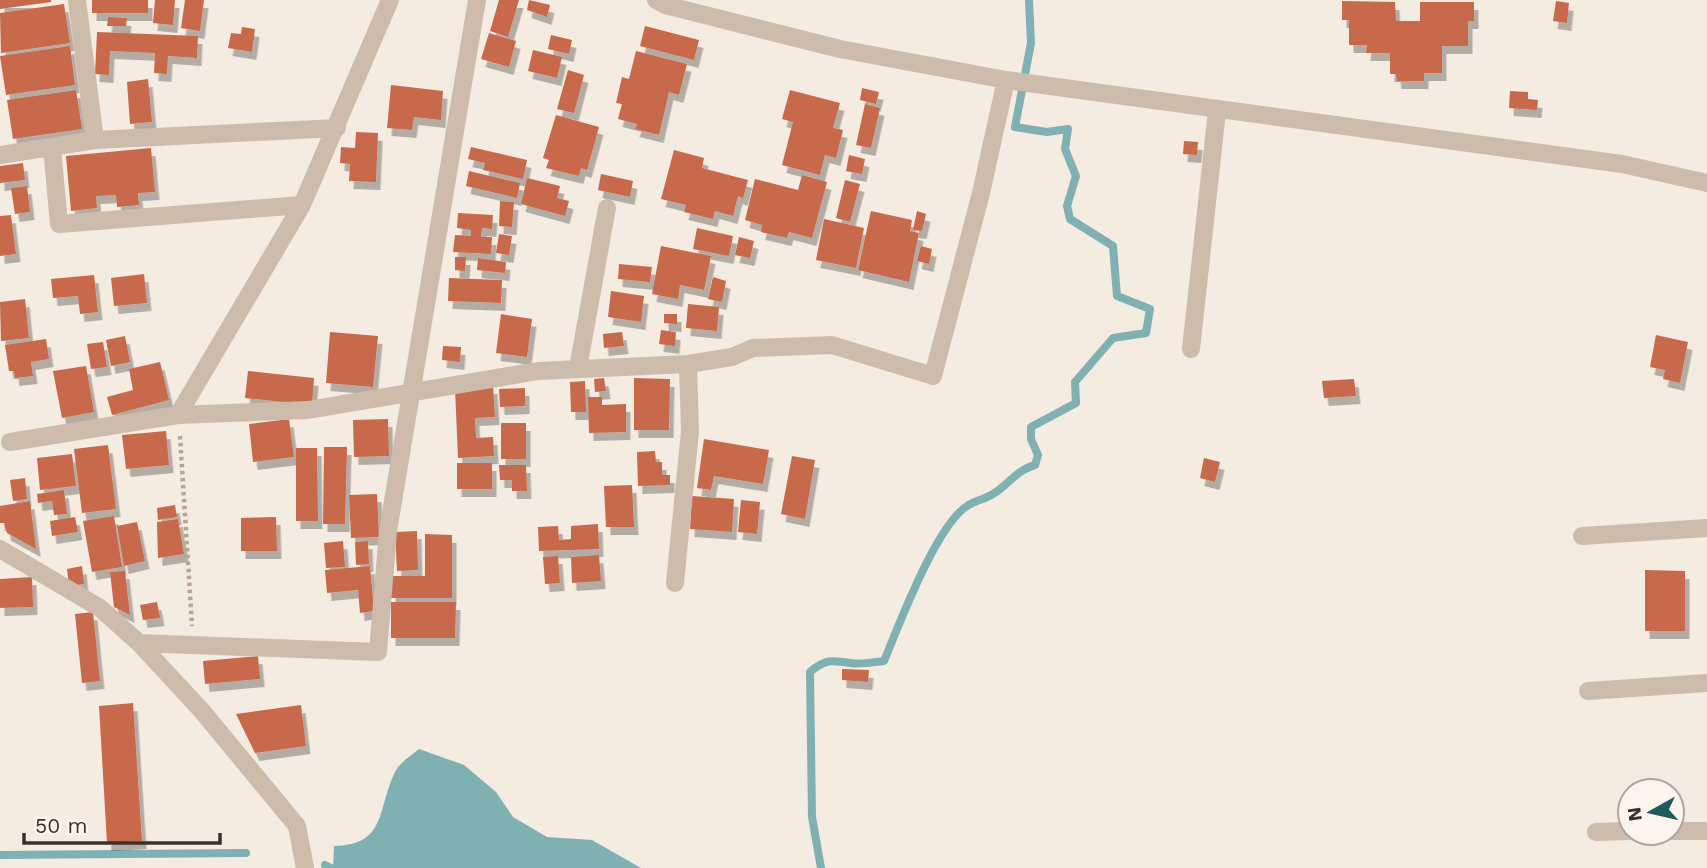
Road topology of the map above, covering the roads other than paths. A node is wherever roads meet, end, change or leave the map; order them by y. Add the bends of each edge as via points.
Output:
1 (77, 0) edge
2 (390, 0) edge
3 (477, 0) edge
4 (656, 0) edge
5 (1006, 80) junction
6 (1217, 111) junction
7 (337, 128) junction
8 (95, 140) junction
9 (52, 148) junction
10 (0, 155) edge
11 (1707, 183) edge
12 (302, 205) junction
13 (607, 208) dead end
14 (1191, 349) dead end
15 (688, 364) junction
16 (578, 368) junction
17 (412, 393) junction
18 (178, 415) junction
19 (10, 442) dead end
20 (1707, 528) edge
21 (1581, 536) dead end
22 (0, 549) edge
23 (675, 583) dead end
24 (139, 643) junction
25 (1707, 684) edge
26 (1588, 691) dead end
27 (1616, 831) edge
28 (1686, 831) edge
29 (1707, 831) edge
30 (1596, 832) dead end
31 (306, 868) edge

1 - 8 street
2 - 7 street
3 - 17 street
4 - 5 street via 840,48
5 - 6 street
5 - 15 street via 933,376 832,345 753,348 732,357
6 - 11 street via 1622,164
6 - 14 street
7 - 8 street
7 - 12 street
8 - 9 street
9 - 10 street
9 - 12 street via 59,224
12 - 18 street
13 - 16 street
15 - 16 street
15 - 23 street via 690,431
16 - 17 street
17 - 18 street via 309,410
17 - 24 street via 388,531 378,652
18 - 19 street
20 - 21 street
22 - 24 street via 100,608
24 - 31 street via 202,710 297,826
25 - 26 street
27 - 30 street
28 - 29 street

